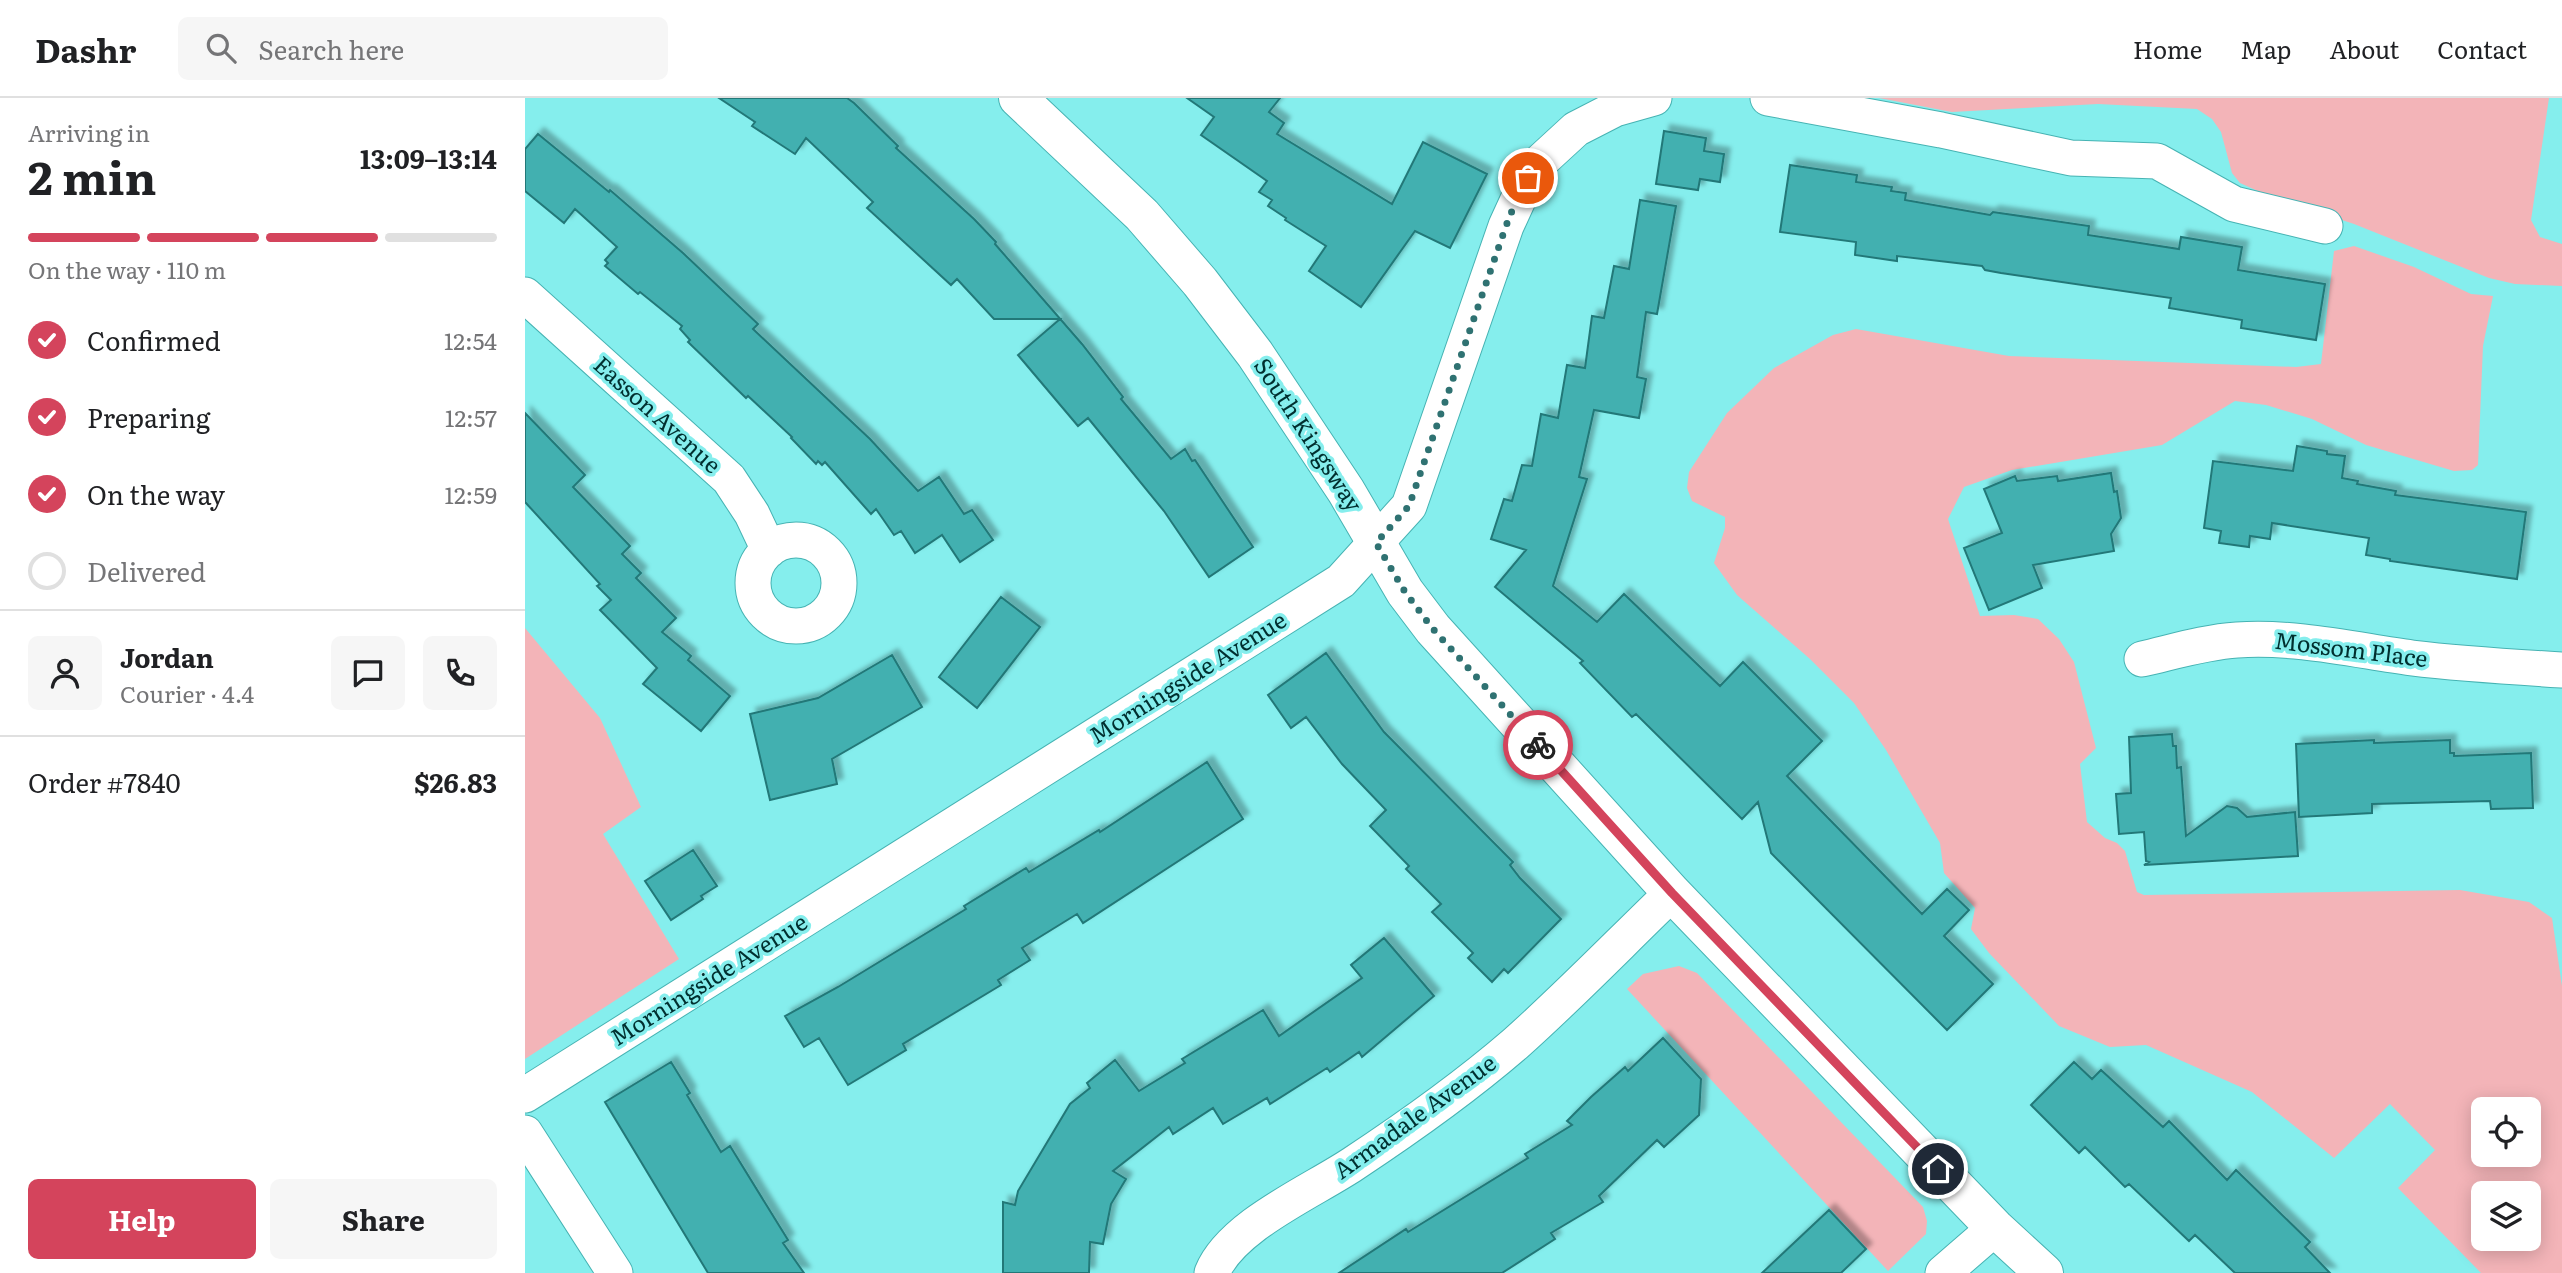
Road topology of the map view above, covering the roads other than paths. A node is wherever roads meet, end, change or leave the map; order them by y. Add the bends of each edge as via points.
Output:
1 (1018, 98) edge
2 (1654, 98) edge
3 (1768, 98) edge
4 (2325, 226) dead end
5 (525, 295) edge
6 (1376, 543) junction
7 (769, 550) dead end
8 (2142, 659) dead end
9 (2562, 670) edge
10 (1672, 893) junction
11 (525, 1095) edge
12 (525, 1133) edge
13 (1995, 1228) junction
14 (615, 1273) edge
15 (1212, 1273) edge
16 (1943, 1273) edge
17 (2044, 1273) edge

1 - 6 street, South Kingsway via 1142,215 1200,282 1255,354
2 - 6 street, Morningside Avenue via 1615,109 1576,129 1528,178 1506,226 1409,506
3 - 4 street via 2071,158 2157,161 2234,204
5 - 7 street, Easson Avenue via 729,479
6 - 10 street, South Kingsway via 1433,629
6 - 11 street, Morningside Avenue via 1341,582
8 - 9 street, Mossom Place via 2234,640 2272,639 2413,658
10 - 13 street, South Kingsway
10 - 15 street, Armadale Avenue via 1515,1043 1443,1103 1242,1234 1225,1250
12 - 14 street
13 - 16 street
13 - 17 street, South Kingsway

